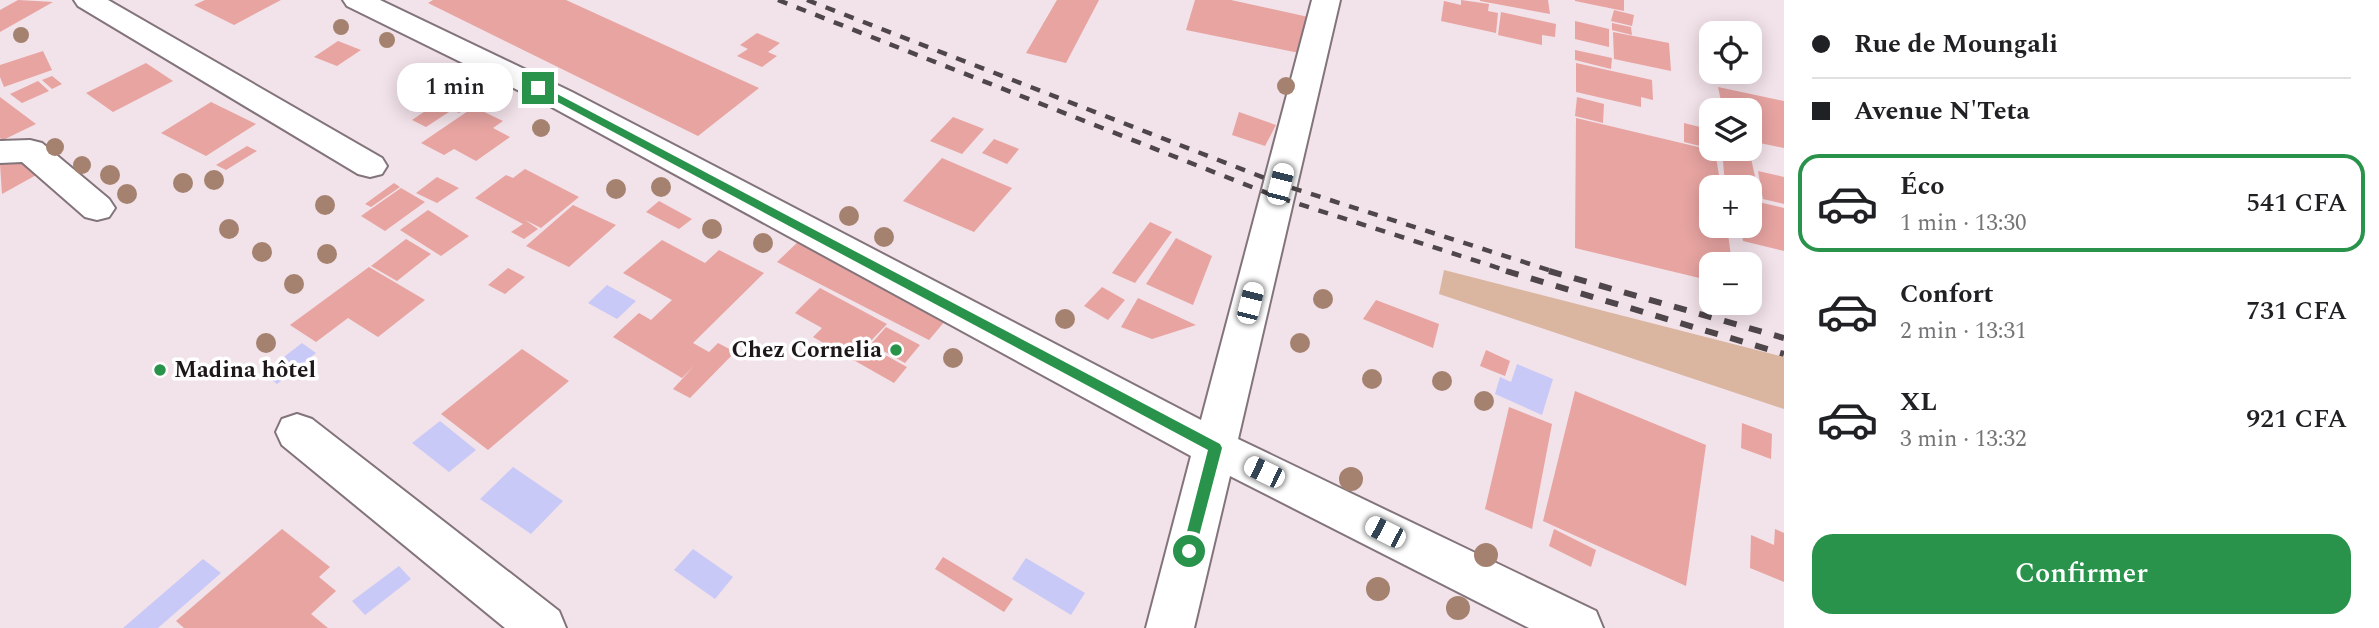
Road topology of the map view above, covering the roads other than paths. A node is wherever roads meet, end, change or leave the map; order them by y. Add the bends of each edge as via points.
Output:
1 (88, 0) edge
2 (357, 0) edge
3 (1326, 0) edge
4 (0, 152) edge
5 (370, 166) dead end
6 (97, 208) dead end
7 (297, 432) dead end
8 (1215, 448) junction
9 (542, 628) edge
10 (1170, 628) edge
11 (1579, 628) edge

1 - 5 street
2 - 8 street via 561,99
3 - 8 street
4 - 6 street via 30,150
7 - 9 street
8 - 10 street
8 - 11 street

